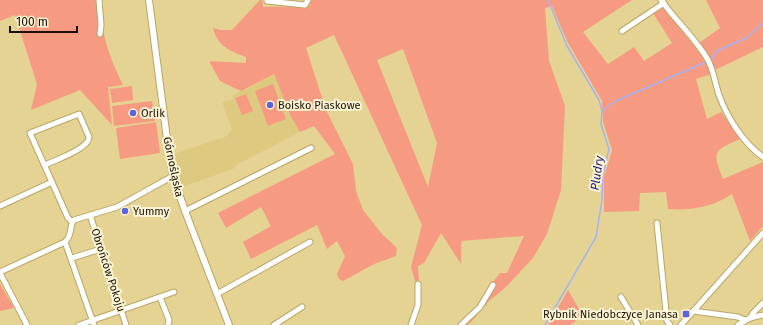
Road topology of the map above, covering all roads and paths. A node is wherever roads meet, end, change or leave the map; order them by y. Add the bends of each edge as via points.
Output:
1 (98, 0) edge
2 (149, 0) edge
3 (308, 0) edge
4 (267, 1) dead end
5 (662, 2) edge
6 (622, 31) dead end
7 (100, 34) dead end
8 (311, 148) dead end
9 (763, 156) edge
10 (44, 165) junction
11 (173, 176) junction
12 (52, 182) junction
13 (0, 206) edge
14 (184, 211) junction
15 (90, 215) junction
16 (72, 222) junction
17 (657, 223) dead end
18 (763, 233) edge
19 (66, 242) junction
20 (310, 242) dead end
21 (101, 249) junction
22 (72, 258) junction
23 (0, 273) edge
24 (418, 284) dead end
25 (493, 285) dead end
26 (174, 292) dead end
27 (217, 294) junction
28 (160, 297) junction
29 (621, 297) dead end
30 (763, 303) edge
31 (302, 307) dead end
32 (693, 310) junction
33 (121, 311) junction
34 (763, 315) edge
35 (748, 319) junction
36 (94, 323) edge
37 (27, 325) edge
38 (79, 325) edge
39 (126, 325) edge
40 (168, 325) edge
41 (229, 325) edge
42 (274, 325) edge
43 (411, 325) edge
44 (461, 325) edge
45 (638, 325) edge
46 (670, 325) edge
47 (681, 325) edge
48 (738, 325) edge

1 - 7 street
2 - 11 street, Górnośląska
3 - 4 street via 305,5
5 - 6 street
5 - 9 street via 700,47 713,70 722,103 751,147
8 - 14 street
10 - 10 street via 84,147 89,141 79,114 30,133
10 - 12 street
11 - 14 street, Górnośląska
11 - 15 street via 125,203
12 - 13 street
12 - 16 street
14 - 27 street, Górnośląska
15 - 16 street
15 - 21 street, Obrońców Pokoju
16 - 19 street
17 - 46 street via 667,321
18 - 32 street
19 - 22 street
19 - 23 street
20 - 27 street
21 - 22 street
21 - 33 street, Obrońców Pokoju
22 - 36 street
23 - 37 street
24 - 43 street via 418,305
25 - 44 street via 480,307
26 - 28 street
27 - 41 street, Górnośląska
28 - 33 street
28 - 40 street via 169,320
29 - 45 street
30 - 35 street
31 - 42 street
32 - 35 street
32 - 47 street
33 - 36 street
33 - 39 street, Obrońców Pokoju
34 - 35 street
35 - 48 street
36 - 38 street

